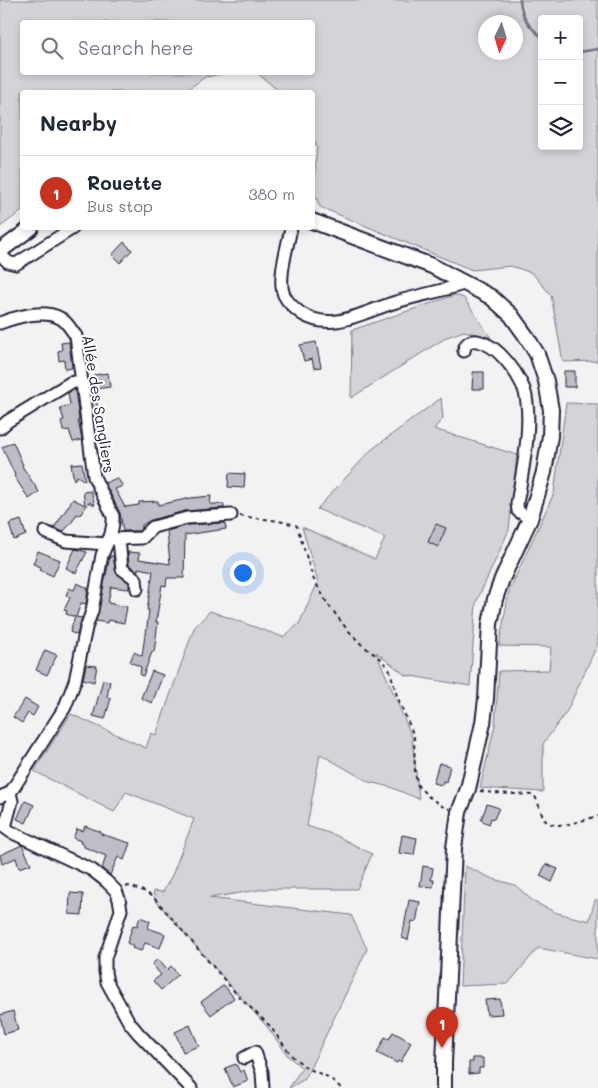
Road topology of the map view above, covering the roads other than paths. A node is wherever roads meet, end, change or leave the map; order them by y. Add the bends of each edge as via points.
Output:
1 (315, 222) edge
2 (28, 230) edge
3 (70, 230) edge
4 (291, 230) edge
5 (0, 252) edge
6 (466, 283) junction
7 (0, 323) edge
8 (464, 352) dead end
9 (80, 381) junction
10 (0, 428) edge
11 (231, 515) road end
12 (530, 519) junction
13 (45, 532) dead end
14 (112, 541) junction
15 (136, 589) dead end
16 (5, 795) edge
17 (1, 826) edge
18 (244, 1058) dead end
19 (191, 1088) edge
20 (263, 1088) edge
21 (444, 1088) edge

1 - 6 main road via 432,266
2 - 5 main road
3 - 5 street via 16,264 8,262
4 - 6 street via 282,288 294,309 311,319 333,322
6 - 12 main road via 511,315 537,354 546,381 551,410 550,436 544,472
7 - 9 street, Allée des Sangliers via 35,314 60,318 76,336
8 - 12 street via 465,345 474,341 498,352 523,388 527,417 525,457 517,504 518,511
9 - 10 street via 70,383
9 - 14 street, Allée des Sangliers via 94,477 112,516
11 - 14 street via 187,518 153,527 142,538
12 - 21 main road via 495,599 490,624 483,723 468,789 459,812 454,848
13 - 14 street via 66,541
14 - 15 street via 122,569 136,579
14 - 16 street, Allée des Sangliers via 102,555 75,681 65,707
16 - 17 street via 12,801
17 - 19 street via 92,870 116,891 121,910 105,958 107,982 133,1028
18 - 20 street via 255,1052

